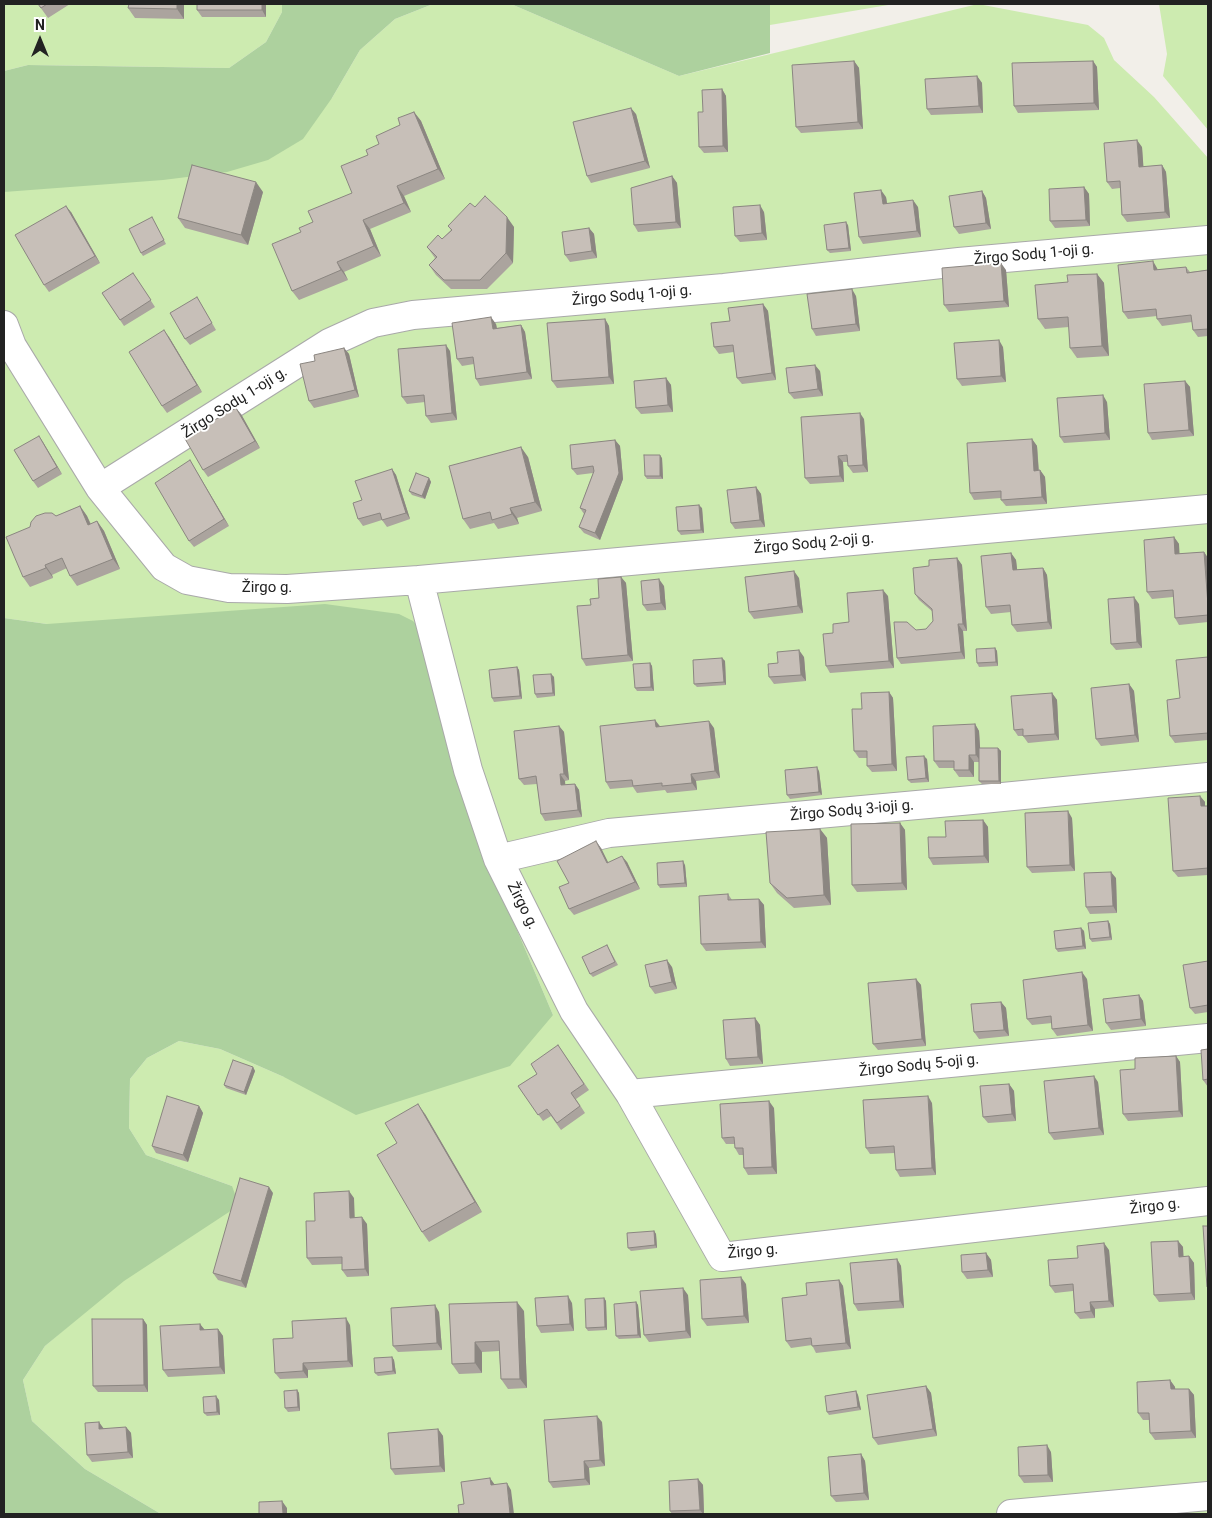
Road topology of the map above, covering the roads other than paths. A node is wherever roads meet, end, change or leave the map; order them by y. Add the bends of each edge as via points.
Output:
1 (1208, 240) edge
2 (4, 325) edge
3 (100, 488) junction
4 (1208, 509) edge
5 (419, 580) junction
6 (1208, 777) edge
7 (498, 859) junction
8 (1208, 1038) edge
9 (630, 1094) junction
10 (1208, 1200) edge
11 (1208, 1496) edge
12 (1011, 1514) edge

1 - 3 street, Žirgo Sodų 1-oji g. via 413,315 373,323 329,344
2 - 3 street, Žirgo g. via 12,346
3 - 5 street, Žirgo g. via 164,567 187,580 229,588 287,589
4 - 5 street, Žirgo Sodų 2-oji g.
5 - 7 street, Žirgo g. via 468,770
6 - 7 street, Žirgo Sodų 3-ioji g. via 609,833
7 - 9 street, Žirgo g. via 574,1011
8 - 9 street, Žirgo Sodų 5-oji g.
9 - 10 street, Žirgo g. via 722,1256
11 - 12 street

